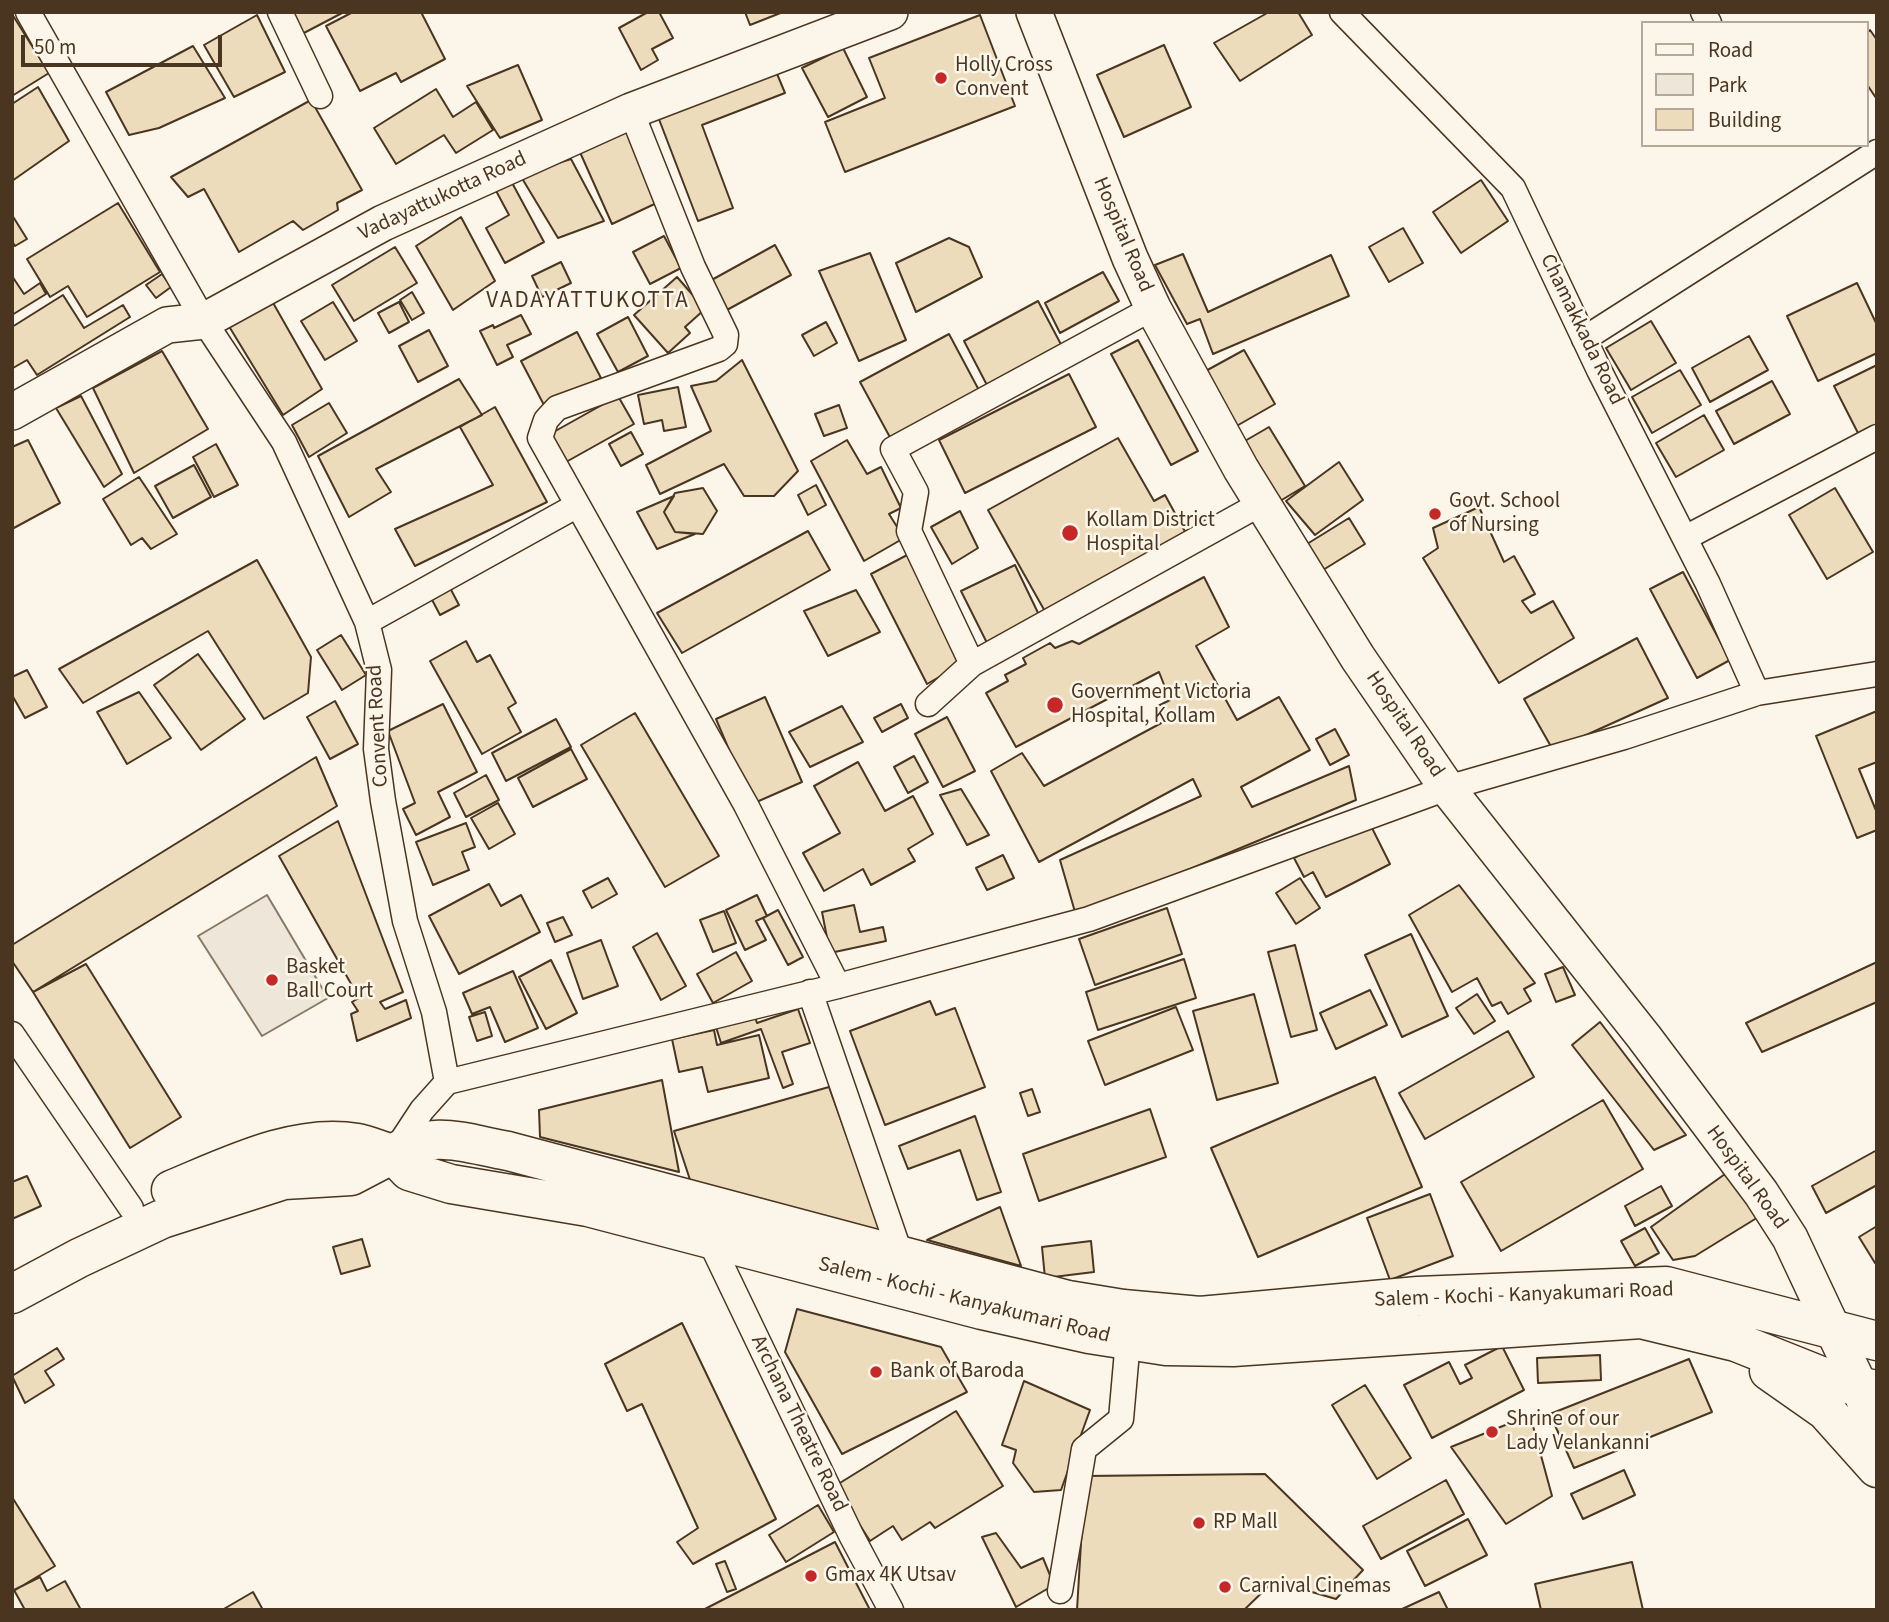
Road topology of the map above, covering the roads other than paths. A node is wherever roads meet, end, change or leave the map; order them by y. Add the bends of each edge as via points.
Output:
1 (27, 12) edge
2 (280, 12) edge
3 (890, 12) edge
4 (1034, 12) edge
5 (1342, 12) edge
6 (320, 96) dead end
7 (631, 111) junction
8 (1877, 152) edge
9 (1153, 308) junction
10 (204, 321) junction
11 (1584, 339) junction
12 (12, 412) edge
13 (1877, 436) edge
14 (1262, 503) junction
15 (576, 506) junction
16 (1685, 538) junction
17 (367, 622) junction
18 (972, 664) junction
19 (1877, 674) edge
20 (1757, 693) junction
21 (928, 704) dead end
22 (1447, 788) junction
23 (838, 986) junction
24 (810, 992) junction
25 (12, 1034) edge
26 (447, 1082) junction
27 (393, 1154) junction
28 (131, 1208) junction
29 (708, 1237) junction
30 (901, 1256) junction
31 (12, 1276) edge
32 (12, 1294) edge
33 (1837, 1333) junction
34 (1128, 1340) junction
35 (1877, 1341) edge
36 (1736, 1342) junction
37 (1869, 1388) edge
38 (1877, 1442) edge
39 (1877, 1468) edge
40 (1060, 1591) dead end
41 (891, 1610) edge

1 - 10 street, Convent Road
2 - 6 street
3 - 7 main road, Vadayattukotta Road
4 - 9 main road, Hospital Road
5 - 11 street, Chamakkada Road via 1513,188
7 - 10 main road, Vadayattukotta Road via 383,223
7 - 15 street via 693,267 726,335 725,344 557,408 546,420 540,438
8 - 11 street
9 - 14 main road, Hospital Road
9 - 18 street via 894,449 916,492 909,531
10 - 12 main road, Vadayattukotta Road via 167,325
10 - 17 street, Convent Road via 284,442
11 - 16 street, Chamakkada Road
13 - 16 street
14 - 18 street
14 - 22 main road, Hospital Road via 1358,658
15 - 17 street
15 - 23 street via 746,805
16 - 20 street, Chamakkada Road
17 - 26 street, Convent Road via 379,670 376,749 385,813 405,921 434,1012
18 - 21 street
19 - 20 street
20 - 22 street
22 - 23 street via 1089,919
22 - 33 main road, Hospital Road via 1761,1194 1790,1238
23 - 24 street
24 - 26 street
24 - 30 street
25 - 28 street
26 - 27 street
27 - 28 main road, Salem - Kochi - Kanyakumari Road via 356,1143 307,1142 226,1167
27 - 29 main road, Salem - Kochi - Kanyakumari Road via 409,1171 451,1184 588,1207
27 - 30 main road, Salem - Kochi - Kanyakumari Road via 414,1141 440,1139 508,1151
27 - 32 main road, Salem - Kochi - Kanyakumari Road via 351,1176 284,1180 174,1215
28 - 31 main road, Salem - Kochi - Kanyakumari Road
29 - 34 main road, Salem - Kochi - Kanyakumari Road via 982,1310
29 - 41 street, Archana Theatre Road
30 - 33 main road, Salem - Kochi - Kanyakumari Road via 1069,1300 1136,1311 1200,1316 1418,1296 1666,1286
33 - 35 main road, Salem - Kochi - Kanyakumari Road
33 - 37 main road, Hospital Road
34 - 36 main road, Salem - Kochi - Kanyakumari Road via 1233,1347 1641,1319
34 - 40 street via 1121,1419 1084,1449
36 - 37 main road, Salem - Kochi - Kanyakumari Road via 1836,1382
36 - 39 main road via 1826,1411
37 - 38 main road, Hospital Road

